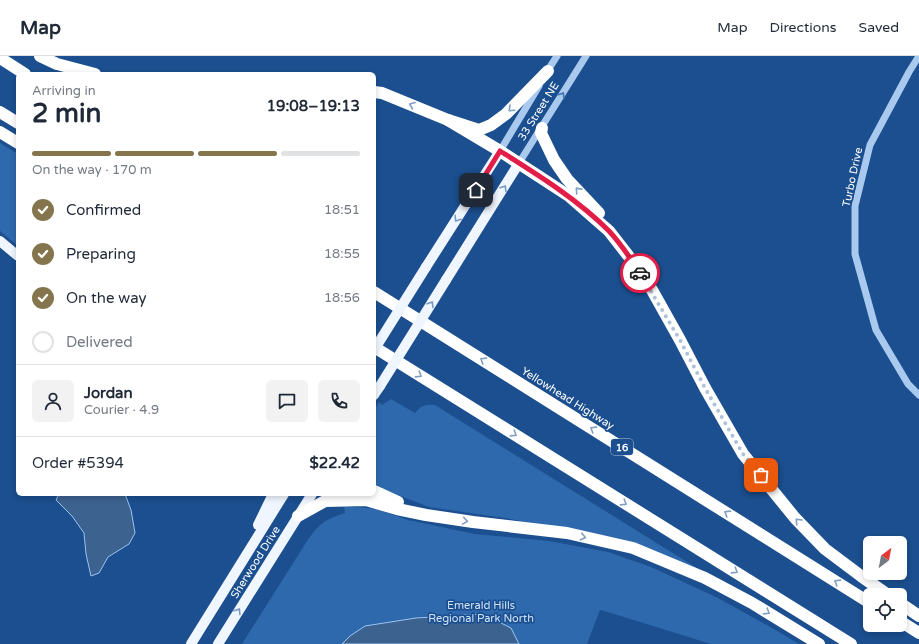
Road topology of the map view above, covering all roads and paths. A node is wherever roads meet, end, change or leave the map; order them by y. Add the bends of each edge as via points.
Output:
1 (40, 56) edge
2 (558, 56) edge
3 (586, 56) edge
4 (919, 56) edge
5 (0, 58) edge
6 (548, 71) junction
7 (22, 72) edge
8 (87, 72) edge
9 (376, 92) edge
10 (0, 112) edge
11 (448, 120) junction
12 (16, 122) edge
13 (542, 128) junction
14 (0, 132) edge
15 (16, 142) edge
16 (500, 151) junction
17 (519, 163) junction
18 (609, 232) junction
19 (0, 241) edge
20 (16, 254) edge
21 (376, 293) edge
22 (376, 347) edge
23 (376, 348) edge
24 (376, 392) edge
25 (919, 395) edge
26 (376, 492) edge
27 (272, 496) edge
28 (283, 496) edge
29 (311, 496) edge
30 (426, 515) junction
31 (298, 516) junction
32 (241, 563) junction
33 (878, 588) edge
34 (863, 599) edge
35 (907, 608) edge
36 (919, 616) edge
37 (907, 625) edge
38 (919, 633) edge
39 (192, 644) edge
40 (218, 644) edge
41 (819, 644) edge
42 (851, 644) edge

1 - 8 highway via 57,64
2 - 6 street, 33 Street NE
13 -> 3 street, 33 Street NE
4 - 25 street, Turbo Drive via 870,145 855,206 856,254 876,330 908,384
5 - 7 highway
6 -> 11 highway via 519,102 491,125 479,130
6 - 16 street, 33 Street NE
11 -> 9 highway
10 - 12 highway
11 - 16 highway
13 - 17 street, 33 Street NE
18 -> 13 highway via 604,219 567,179 554,160 541,133
14 - 15 highway
16 - 17 highway
16 -> 22 main road, 33 Street NE, bridge
17 - 18 highway via 569,196
24 -> 17 main road, 33 Street NE, bridge
33 -> 18 highway via 825,549 795,518 743,454 652,290
19 - 20 main road
34 -> 21 highway, Yellowhead Highway / 16
23 -> 42 highway
26 - 30 highway
27 - 32 main road
28 - 32 main road, Sherwood Drive
29 - 31 main road, Sherwood Drive
30 - 31 highway via 366,500 341,500 324,501
30 -> 41 highway via 567,533 633,548 705,578
40 -> 31 main road, Sherwood Drive
32 - 39 main road, Sherwood Drive
35 - 36 highway
37 - 38 highway

